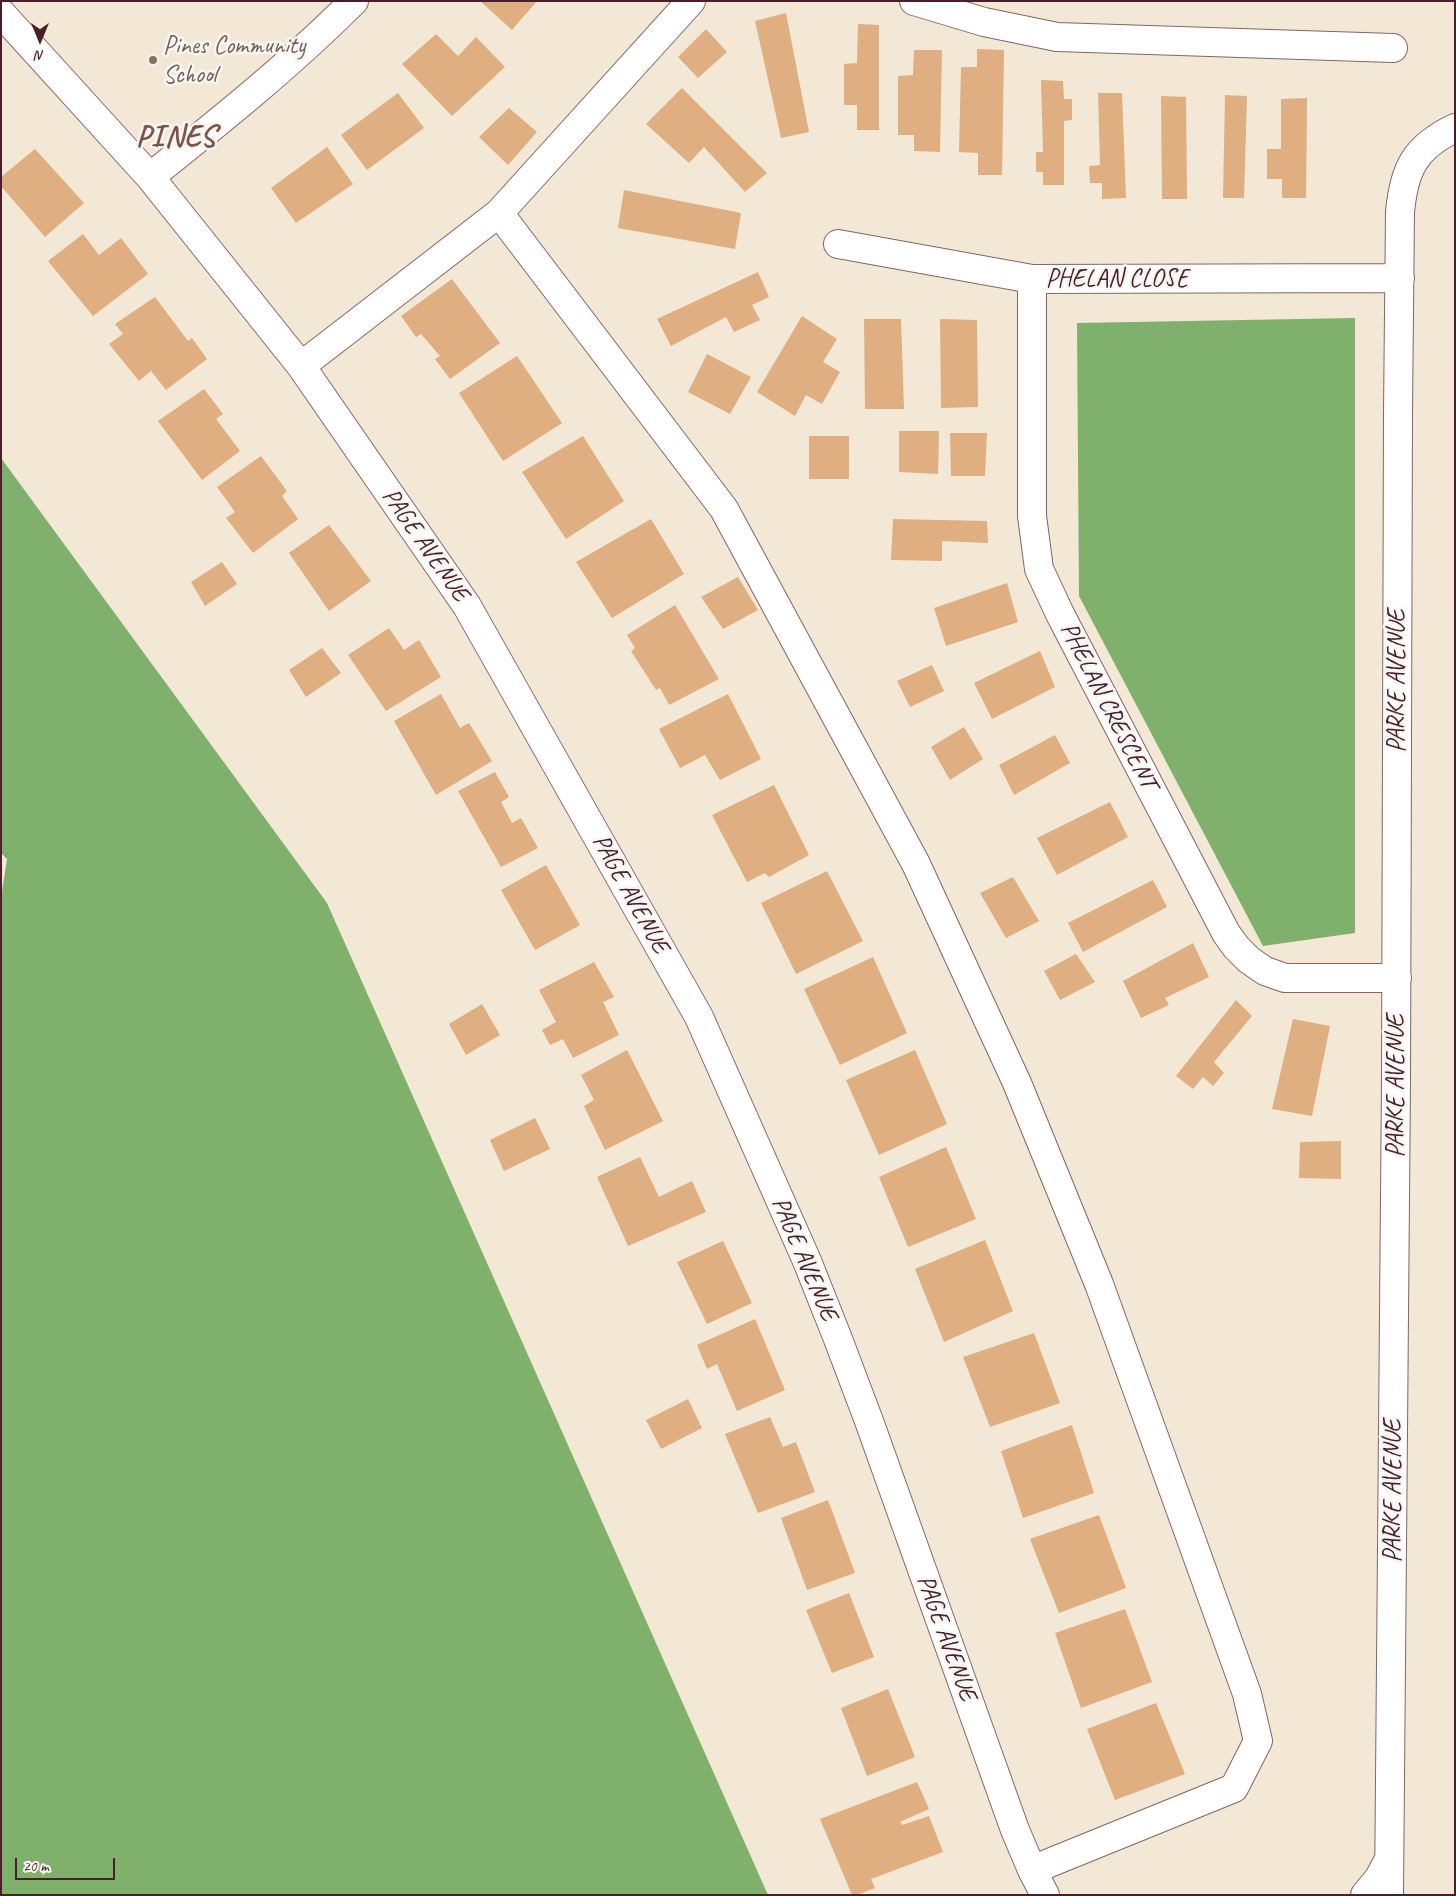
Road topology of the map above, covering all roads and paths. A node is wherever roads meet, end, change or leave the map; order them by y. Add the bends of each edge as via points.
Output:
1 (354, 1) edge
2 (692, 1) edge
3 (914, 1) edge
4 (1, 13) edge
5 (1393, 48) dead end
6 (1455, 128) edge
7 (150, 177) junction
8 (499, 213) junction
9 (838, 244) dead end
10 (1400, 278) junction
11 (1032, 279) junction
12 (301, 366) junction
13 (1396, 978) junction
14 (1389, 1859) junction
15 (1032, 1870) junction
16 (1045, 1895) edge
17 (1365, 1895) edge
18 (1389, 1895) edge

1 - 7 street via 237,108
2 - 8 street
3 - 5 street via 984,22 1057,36
4 - 7 street, PAGE AVENUE
6 - 10 street, PARKE AVENUE via 1437,136 1421,151 1410,168 1402,190
7 - 12 street, PAGE AVENUE
8 - 12 street
8 - 15 street via 724,509 916,864 1017,1083 1099,1284 1247,1694 1258,1741 1234,1788
9 - 11 street, PHELAN CLOSE
10 - 11 street, PHELAN CLOSE
10 - 13 street, PARKE AVENUE
11 - 13 street, PHELAN CRESCENT via 1032,516 1039,569 1203,889 1236,947 1265,971 1285,978
12 - 15 street, PAGE AVENUE via 467,606 699,1017 838,1339
13 - 14 street, PARKE AVENUE
14 - 17 street
14 - 18 street, PARKE AVENUE
15 - 16 street, PAGE AVENUE

